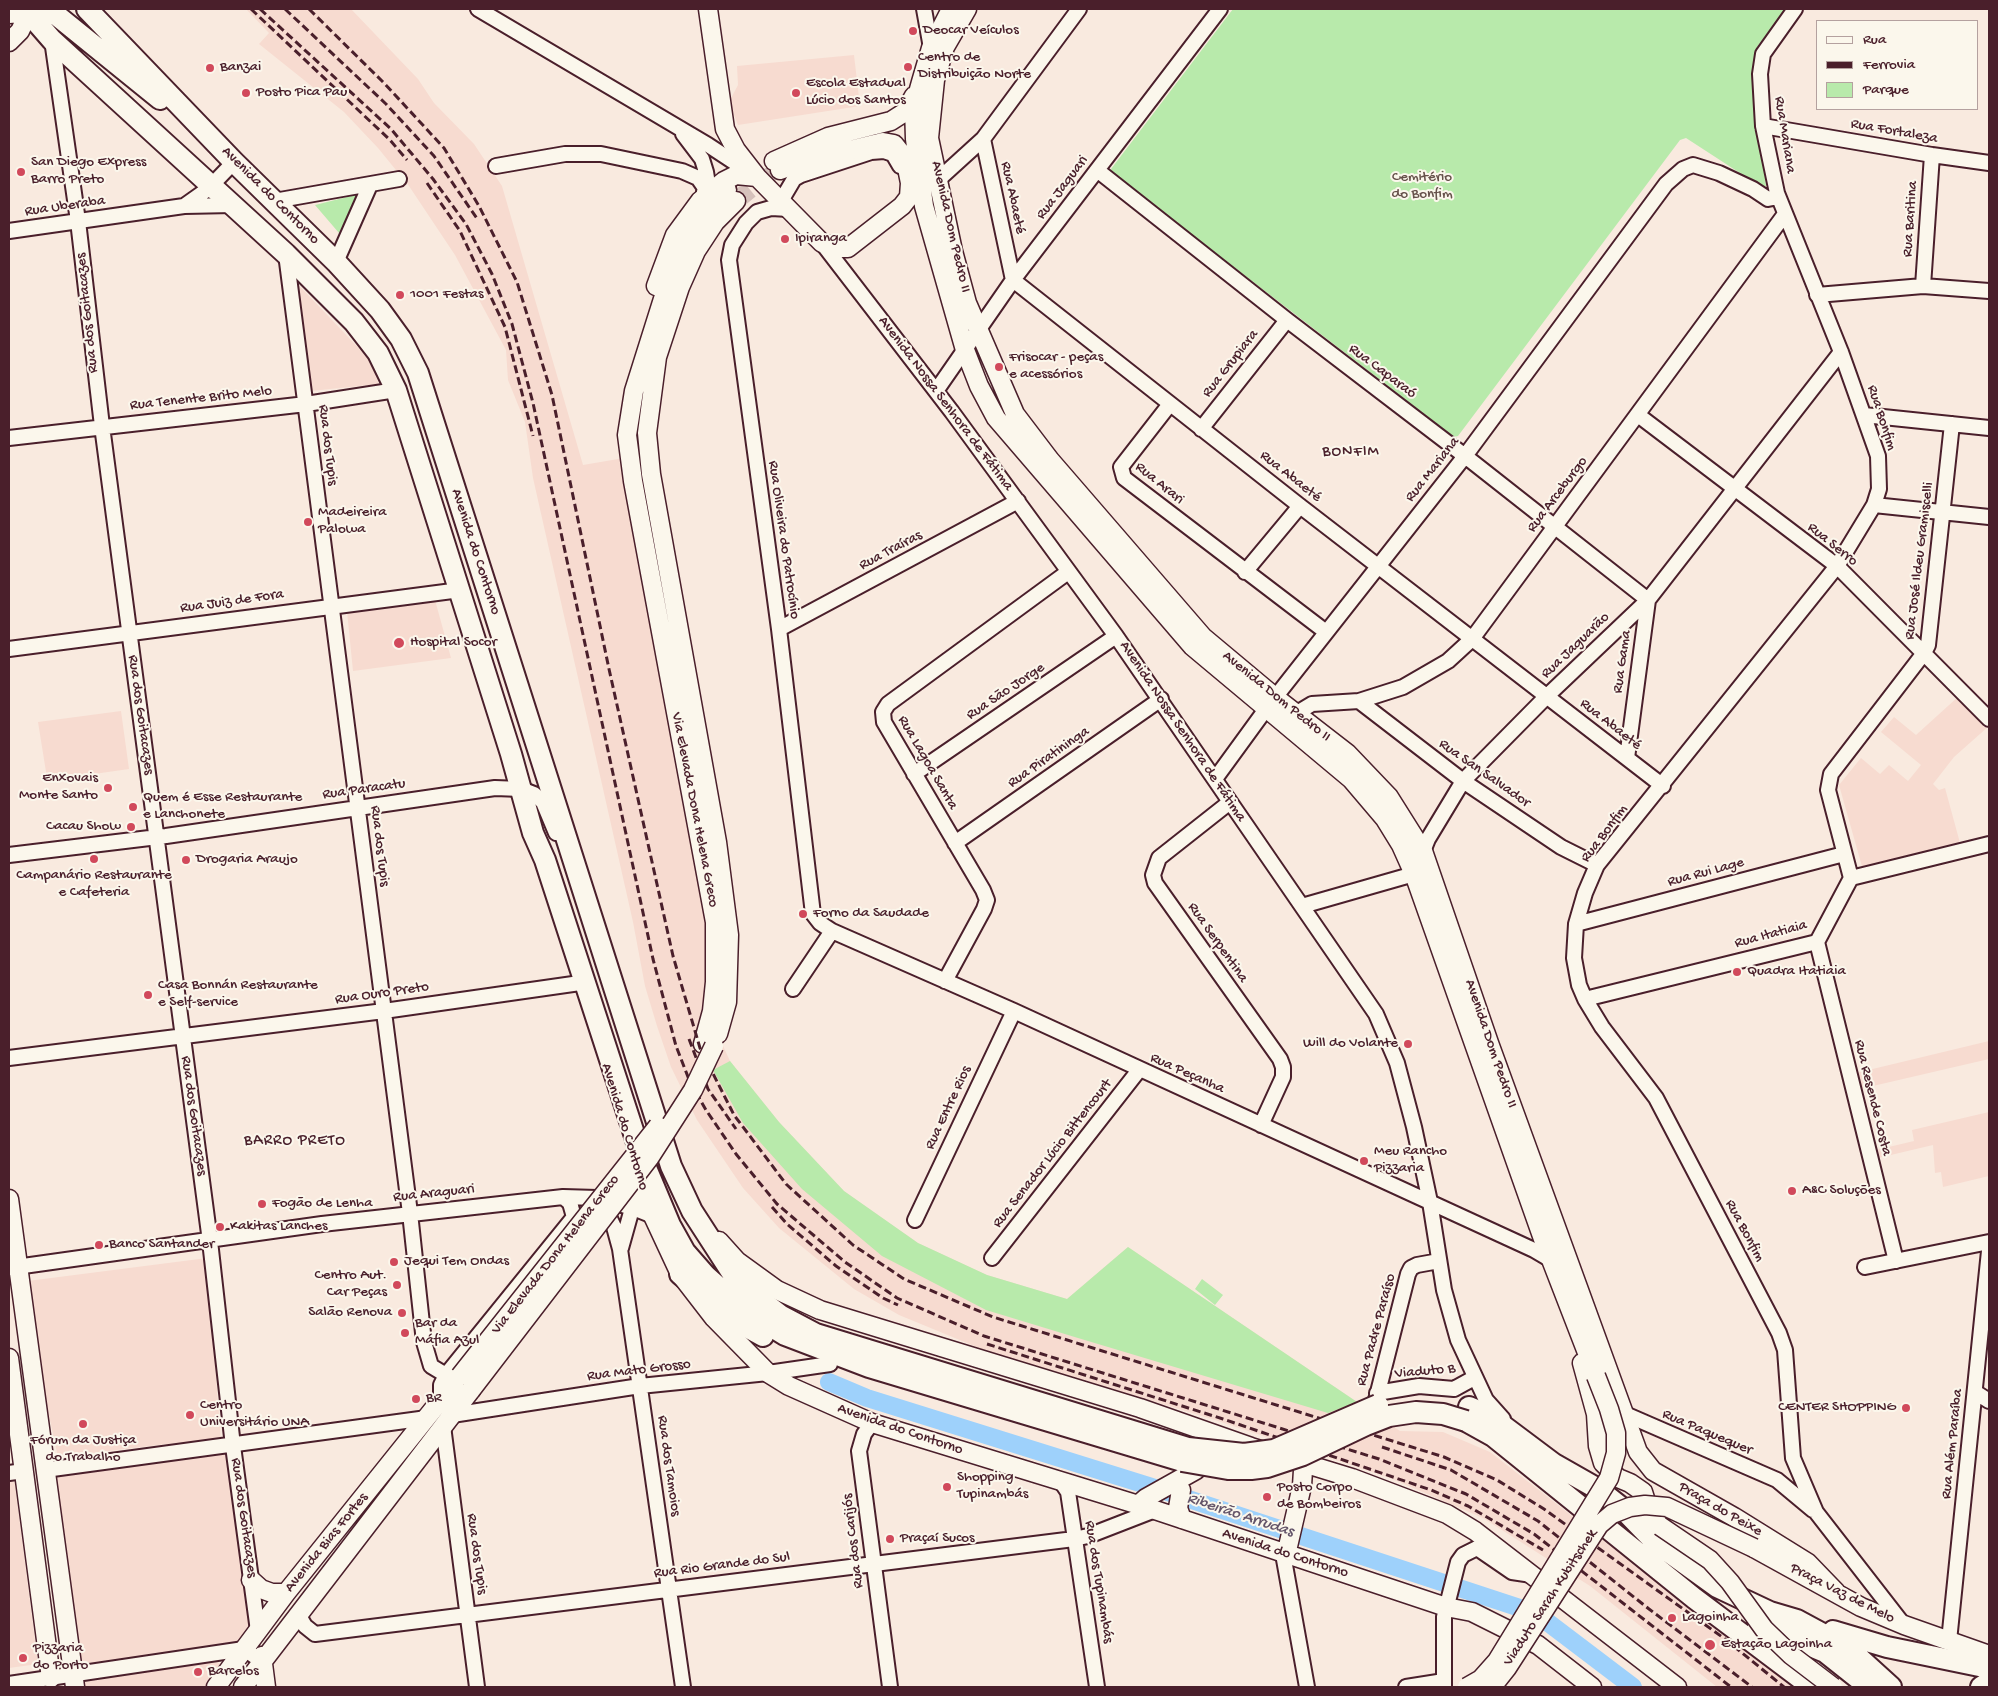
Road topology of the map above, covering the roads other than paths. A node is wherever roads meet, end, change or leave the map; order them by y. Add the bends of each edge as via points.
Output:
1 (478, 9) edge
2 (708, 9) edge
3 (924, 9) edge
4 (951, 9) edge
5 (967, 9) edge
6 (1079, 9) edge
7 (1220, 9) edge
8 (1795, 9) edge
9 (27, 10) edge
10 (9, 14) edge
11 (93, 15) edge
12 (12, 35) edge
13 (48, 35) junction
14 (931, 48) junction
15 (920, 82) junction
16 (923, 122) junction
17 (1764, 126) junction
18 (679, 129) junction
19 (983, 138) junction
20 (833, 150) junction
21 (1932, 155) junction
22 (702, 159) junction
23 (234, 162) junction
24 (1989, 163) edge
25 (496, 166) dead end
26 (1097, 170) junction
27 (682, 171) junction
28 (757, 177) junction
29 (399, 179) dead end
30 (939, 179) junction
31 (910, 183) junction
32 (212, 185) junction
33 (370, 185) junction
34 (1778, 193) junction
35 (702, 195) junction
36 (274, 201) junction
37 (233, 205) junction
38 (785, 205) junction
39 (184, 206) junction
40 (1785, 214) junction
41 (78, 221) junction
42 (9, 231) edge
43 (822, 243) junction
44 (286, 254) junction
45 (336, 262) junction
46 (1013, 280) junction
47 (1923, 286) junction
48 (1989, 291) edge
49 (1818, 295) junction
50 (1287, 320) junction
51 (978, 331) junction
52 (965, 350) junction
53 (1841, 352) junction
54 (396, 390) junction
55 (936, 390) junction
56 (306, 404) junction
57 (1170, 404) junction
58 (1638, 415) junction
59 (1864, 415) junction
60 (1952, 424) junction
61 (102, 426) junction
62 (1989, 428) edge
63 (1202, 429) junction
64 (628, 435) junction
65 (9, 438) edge
66 (1465, 456) junction
67 (1734, 489) junction
68 (1018, 501) junction
69 (1300, 506) junction
70 (1874, 506) junction
71 (1943, 513) junction
72 (1989, 517) edge
73 (1554, 527) junction
74 (1837, 566) junction
75 (1379, 567) junction
76 (1068, 572) junction
77 (1245, 572) junction
78 (460, 590) junction
79 (1648, 600) junction
80 (332, 605) junction
81 (779, 629) junction
82 (129, 632) junction
83 (1326, 632) junction
84 (1116, 636) junction
85 (1472, 639) junction
86 (9, 649) edge
87 (1924, 653) junction
88 (1547, 696) junction
89 (1161, 699) junction
90 (1359, 701) junction
91 (1271, 704) junction
92 (1297, 713) junction
93 (1989, 719) edge
94 (1626, 758) junction
95 (914, 774) junction
96 (1215, 779) junction
97 (1463, 781) junction
98 (1663, 786) junction
99 (521, 789) junction
100 (1230, 802) junction
101 (357, 807) junction
102 (532, 833) junction
103 (156, 837) junction
104 (955, 843) junction
105 (1989, 844) edge
106 (571, 852) junction
107 (1423, 852) junction
108 (1844, 854) junction
109 (9, 856) edge
110 (1598, 865) junction
111 (1414, 874) junction
112 (1851, 878) junction
113 (1302, 906) junction
114 (813, 914) joint
115 (1576, 924) junction
116 (832, 931) junction
117 (1817, 942) junction
118 (945, 981) junction
119 (580, 983) junction
120 (793, 989) dead end
121 (1585, 999) junction
122 (384, 1011) junction
123 (1014, 1011) junction
124 (182, 1036) junction
125 (708, 1045) junction
126 (9, 1058) edge
127 (1139, 1070) junction
128 (1261, 1125) junction
129 (640, 1180) junction
130 (563, 1197) junction
131 (9, 1198) edge
132 (597, 1198) junction
133 (1430, 1202) junction
134 (633, 1208) junction
135 (692, 1211) junction
136 (410, 1213) junction
137 (574, 1216) junction
138 (653, 1216) junction
139 (915, 1220) dead end
140 (593, 1236) junction
141 (210, 1241) junction
142 (1989, 1242) edge
143 (620, 1249) junction
144 (1989, 1251) edge
145 (992, 1258) dead end
146 (1551, 1260) junction
147 (1439, 1261) junction
148 (1896, 1261) junction
149 (1864, 1267) dead end
150 (13, 1268) edge
151 (680, 1274) junction
152 (1570, 1310) junction
153 (9, 1358) edge
154 (830, 1364) junction
155 (869, 1367) junction
156 (768, 1373) junction
157 (453, 1376) junction
158 (1596, 1376) joint
159 (1474, 1378) junction
160 (640, 1386) junction
161 (471, 1390) joint
162 (1975, 1392) junction
163 (1377, 1397) joint
164 (1989, 1401) edge
165 (1140, 1408) junction
166 (1468, 1414) junction
167 (1625, 1414) junction
168 (451, 1417) junction
169 (427, 1418) junction
170 (872, 1423) junction
171 (1517, 1434) junction
172 (233, 1446) junction
173 (1251, 1447) junction
174 (1792, 1458) junction
175 (1300, 1461) junction
176 (45, 1470) junction
177 (16, 1472) edge
178 (1777, 1480) junction
179 (1062, 1483) junction
180 (1173, 1490) junction
181 (1816, 1512) junction
182 (1074, 1539) junction
183 (1754, 1548) joint
184 (1287, 1556) junction
185 (872, 1564) junction
186 (1568, 1572) junction
187 (1533, 1575) junction
188 (251, 1580) junction
189 (668, 1589) junction
190 (1836, 1592) junction
191 (286, 1593) junction
192 (1694, 1598) junction
193 (1448, 1599) junction
194 (1532, 1605) junction
195 (298, 1614) junction
196 (468, 1615) junction
197 (1797, 1620) junction
198 (1904, 1625) junction
199 (258, 1631) junction
200 (1949, 1641) junction
201 (244, 1649) junction
202 (1989, 1655) edge
203 (263, 1662) junction
204 (1989, 1668) edge
205 (51, 1678) junction
206 (74, 1681) edge
207 (1989, 1682) edge
208 (9, 1684) edge
209 (1444, 1684) edge
210 (216, 1687) edge
211 (243, 1687) edge
212 (266, 1687) edge
213 (477, 1687) edge
214 (683, 1687) edge
215 (890, 1687) edge
216 (1097, 1687) edge
217 (1306, 1687) edge
218 (1406, 1687) edge
219 (1467, 1687) edge
220 (1492, 1687) edge
221 (1592, 1687) edge
222 (1677, 1687) edge
223 (1812, 1687) edge
224 (1833, 1687) edge
225 (1869, 1687) edge
226 (1891, 1687) edge
227 (1981, 1687) edge

1 - 18 street, Avenida Nossa Senhora de Fátima
2 - 28 main road via 725,129
3 - 14 street
4 - 14 main road, Avenida Dom Pedro II
5 - 16 main road, Avenida Dom Pedro II via 944,47
6 - 19 street
7 - 26 street, Rua Jaguari
8 - 17 street, Rua Mariana via 1763,54 1760,74
9 - 10 main road
9 - 12 main road
9 - 13 highway, Avenida do Contorno
9 - 23 highway via 55,14
11 - 23 highway, Avenida do Contorno
12 - 13 main road
13 - 32 highway, Avenida do Contorno
13 - 41 street, Rua dos Goitacazes
14 - 15 main road, Avenida Dom Pedro II
15 - 16 main road, Avenida Dom Pedro II via 914,107
15 - 20 main road via 905,112 890,121 828,137 776,166
16 - 20 main road
16 - 30 main road, Avenida Dom Pedro II
16 - 52 main road, Avenida Dom Pedro II via 924,206
17 - 21 street, Rua Fortaleza
17 - 34 street, Rua Mariana
18 - 22 street, Avenida Nossa Senhora de Fátima
18 - 28 street, Avenida Nossa Senhora de Fátima
19 - 30 street
19 - 46 street, Rua Abaeté
20 - 31 main road via 846,151 883,142 894,144 904,158
21 - 24 street, Rua Fortaleza
21 - 47 street, Rua Baritina
22 - 27 street via 697,167
22 - 35 street, Avenida Nossa Senhora de Fátima via 707,178
23 - 32 street, Rua Uberaba
23 - 36 highway, Avenida do Contorno
25 - 27 street via 565,154 601,154
26 - 46 street, Rua Jaguari
26 - 50 street, Rua Caparaó
27 - 35 street via 698,178
28 - 35 main road via 736,175
28 - 38 main road, Avenida Nossa Senhora de Fátima
29 - 33 street
30 - 51 main road, Avenida Dom Pedro II via 953,251
31 - 38 street via 893,154 871,152 800,174 794,180
31 - 43 main road via 909,197 902,206 848,248
32 - 37 highway, Avenida do Contorno
32 - 39 street, Rua Uberaba
33 - 36 street
33 - 45 street
34 - 40 street, Rua Mariana
34 - 66 street, Rua Mariana via 1768,199 1753,189 1693,165 1672,178
35 - 64 main road via 675,235 629,368
36 - 45 highway, Avenida do Contorno
37 - 39 street, Rua Uberaba
37 - 44 highway, Avenida do Contorno
38 - 43 main road, Avenida Nossa Senhora de Fátima
38 - 81 street, Rua Oliveira do Patrocínio via 757,212 732,245 729,260
39 - 41 street, Rua Uberaba
40 - 49 street, Rua Bonfim
40 - 58 street, Rua Arceburgo
41 - 42 street, Rua Uberaba
41 - 61 street, Rua dos Goitacazes
43 - 55 street, Avenida Nossa Senhora de Fátima
44 - 54 highway, Avenida do Contorno via 354,322 378,353
44 - 56 street, Rua dos Tupis
45 - 106 highway, Avenida do Contorno via 391,324 418,373
46 - 51 street, Rua Jaguari
46 - 57 street, Rua Abaeté
47 - 48 street
47 - 49 street
49 - 53 street, Rua Bonfim
50 - 63 street, Rua Grupiara
50 - 66 street, Rua Caparaó
51 - 52 street, Rua Jaguari
51 - 91 main road, Avenida Dom Pedro II via 1015,414 1037,444 1203,636
52 - 55 street, Rua Jaguari
52 - 91 main road, Avenida Dom Pedro II via 996,418 1192,646
53 - 59 street, Rua Bonfim
53 - 67 street, Rua Jaguarão
54 - 56 street, Rua Tenente Brito Melo
54 - 78 highway, Avenida do Contorno
55 - 68 street, Avenida Nossa Senhora de Fátima
56 - 61 street, Rua Tenente Brito Melo
56 - 80 street, Rua dos Tupis
57 - 63 street, Rua Abaeté
57 - 77 street, Rua Arari via 1121,467 1122,476
58 - 67 street, Rua Serro
58 - 73 street, Rua Arceburgo
59 - 60 street
59 - 70 street, Rua Bonfim via 1878,456 1879,489
60 - 62 street
60 - 71 street, Rua José Ildeu Gramiscelli
61 - 65 street, Rua Tenente Brito Melo
61 - 82 street, Rua dos Goitacazes
63 - 69 street, Rua Abaeté
64 - 125 main road, Via Elevada Dona Helena Greco via 633,482 715,922 716,982
64 - 125 main road, Via Elevada Dona Helena Greco via 634,391 668,283 684,245 703,216 731,196 701,243 680,287 658,357 647,433 651,474 717,842 729,936 727,1002
66 - 73 street, Rua Caparaó
66 - 75 street, Rua Mariana
67 - 74 street, Rua Serro
67 - 79 street, Rua Jaguarão
68 - 76 street, Avenida Nossa Senhora de Fátima
68 - 81 street, Rua Traíras
69 - 75 street, Rua Abaeté
69 - 77 street
70 - 71 street
70 - 74 street, Rua Bonfim
71 - 72 street
71 - 87 street, Rua José Ildeu Gramiscelli via 1930,634
73 - 79 street, Rua Caparaó
73 - 85 street, Rua Arceburgo
74 - 87 street, Rua Serro
74 - 98 street, Rua Bonfim
75 - 83 street, Rua Mariana
75 - 85 street, Rua Abaeté
76 - 84 street, Avenida Nossa Senhora de Fátima
76 - 95 street, Rua Lagoa Santa via 884,708 884,722
77 - 83 street, Rua Arari
78 - 80 street, Rua Juiz de Fora
78 - 99 highway, Avenida do Contorno
79 - 88 street, Rua Jaguarão
79 - 94 street, Rua Gama
80 - 82 street, Rua Juiz de Fora
80 - 101 street, Rua dos Tupis
81 - 114 street, Rua Oliveira do Patrocínio
82 - 86 street, Rua Juiz de Fora
82 - 103 street, Rua dos Goitacazes
83 - 91 street, Rua Mariana
84 - 89 street, Avenida Nossa Senhora de Fátima
84 - 95 street, Rua São Jorge
85 - 88 street, Rua Abaeté
85 - 90 street, Rua Arceburgo via 1428,674 1403,687
87 - 93 street, Rua Serro
87 - 108 street, Rua José Ildeu Gramiscelli via 1831,774 1828,790
88 - 94 street, Rua Abaeté
88 - 97 street, Rua Jaguarão
89 - 96 street, Avenida Nossa Senhora de Fátima
89 - 104 street, Rua Piratininga
90 - 92 street, Rua Arceburgo via 1312,704
90 - 97 street, Rua San Salvador
91 - 92 main road, Avenida Dom Pedro II
91 - 96 street, Rua Mariana
91 - 111 main road, Avenida Dom Pedro II via 1351,779 1385,819
92 - 107 main road, Avenida Dom Pedro II via 1347,753 1389,797
94 - 98 street, Rua Abaeté
95 - 104 street, Rua Lagoa Santa
96 - 100 street, Avenida Nossa Senhora de Fátima
97 - 107 street, Rua Jaguarão
97 - 110 street, Rua San Salvador via 1561,847
98 - 110 street, Rua Bonfim
99 - 101 street, Rua Paracatu via 494,788
99 - 102 highway, Avenida do Contorno
99 - 106 street, Rua Paracatu via 543,802 561,845
100 - 113 street, Avenida Nossa Senhora de Fátima
100 - 128 street, Rua Serpentina via 1159,858 1153,874 1155,883 1280,1059 1283,1077
101 - 103 street, Rua Paracatu
101 - 122 street, Rua dos Tupis
102 - 119 main road, Avenida do Contorno
102 - 155 highway, Avenida do Contorno via 545,860 642,1158 685,1252 726,1294 785,1335
103 - 109 street, Rua Paracatu
103 - 124 street, Rua dos Goitacazes
104 - 118 street, Rua Lagoa Santa via 986,900
105 - 112 street
106 - 135 highway, Avenida do Contorno via 671,1166
107 - 111 street, Rua Jaguarão
107 - 167 main road, Avenida Dom Pedro II
108 - 112 street, Rua José Ildeu Gramiscelli
108 - 115 street, Rua Rui Lage
110 - 115 street, Rua Bonfim
111 - 113 street
111 - 146 main road, Avenida Dom Pedro II
112 - 117 street, Rua Itatiaia
113 - 133 street, Avenida Nossa Senhora de Fátima via 1386,1033 1402,1081
114 - 116 street, Rua Peçanha
115 - 121 street, Rua Bonfim via 1574,958
116 - 118 street, Rua Peçanha
116 - 120 street
117 - 121 street, Rua Itatiaia
117 - 148 street, Rua Resende Costa
118 - 123 street, Rua Peçanha
119 - 122 street, Rua Ouro Preto
119 - 129 main road, Avenida do Contorno
121 - 174 street, Rua Bonfim via 1602,1028 1656,1098 1779,1333 1785,1350
122 - 124 street, Rua Ouro Preto
122 - 136 street, Rua dos Tupis
123 - 127 street, Rua Peçanha
123 - 139 street, Rua Entre Rios
124 - 126 street, Rua Ouro Preto
124 - 141 street, Rua dos Goitacazes
125 - 157 main road, Via Elevada Dona Helena Greco, bridge via 659,1124
125 - 161 main road, Via Elevada Dona Helena Greco, bridge via 693,1090 650,1157
127 - 128 street, Rua Peçanha
127 - 145 street, Rua Senador Lúcio Bittencourt
128 - 133 street, Rua Peçanha
129 - 134 street, Rua dos Tamoios
129 - 138 main road, Avenida do Contorno
130 - 132 street, Rua Araguari
130 - 136 street, Rua Araguari
130 - 137 street via 570,1203
131 - 150 main road
132 - 134 street, Rua Araguari
132 - 143 street, Rua dos Tamoios via 610,1218
133 - 146 street, Rua Peçanha
133 - 147 street, Avenida Nossa Senhora de Fátima
134 - 138 street, Rua Araguari
134 - 143 street, Rua dos Tamoios
135 - 165 main road, Avenida do Contorno via 737,1261 777,1290 820,1310
135 - 180 highway, Avenida do Contorno via 718,1254 750,1292 780,1315 816,1334
136 - 141 street, Rua Araguari
136 - 157 street, Rua dos Tupis via 424,1342 431,1366
137 - 140 street via 590,1223
137 - 157 street, Avenida Bias Fortes
138 - 151 main road, Avenida do Contorno
140 - 143 street via 606,1233
140 - 168 street, Avenida Bias Fortes via 468,1404
141 - 150 street, Rua Araguari
141 - 172 street, Rua dos Goitacazes
142 - 148 street
143 - 160 street, Rua dos Tamoios
144 - 162 street, Rua Além Paraíba
146 - 152 main road, Avenida Dom Pedro II
147 - 159 street, Avenida Nossa Senhora de Fátima via 1458,1340
147 - 163 street, Rua Padre Paraíso via 1417,1265 1408,1274
148 - 149 street
150 - 176 main road
151 - 154 highway via 734,1320 789,1350
151 - 156 main road, Avenida do Contorno via 714,1318
152 - 158 main road, Avenida Dom Pedro II
152 - 224 main road, bridge via 1596,1414 1599,1455 1608,1470 1643,1492 1649,1511 1660,1526 1710,1560 1764,1629 1791,1655
153 - 177 main road
154 - 155 highway
154 - 156 street, Rua Mato Grosso
155 - 180 highway, Avenida do Contorno
156 - 160 street, Rua Mato Grosso
156 - 170 main road, Avenida do Contorno via 808,1396
157 - 169 main road, Avenida Bias Fortes
158 - 194 main road, Viaduto Sarah Kubitschek, bridge via 1616,1432 1616,1453 1609,1478
159 - 163 street, Viaduto B via 1454,1389 1419,1386
159 - 171 street, Avenida Nossa Senhora de Fátima via 1486,1400
160 - 168 street, Rua Mato Grosso
160 - 189 street, Rua dos Tamoios
161 - 168 main road, Avenida Bias Fortes
162 - 164 street
162 - 200 street, Rua Além Paraíba
165 - 173 main road, Avenida do Contorno
165 - 180 main road via 1200,1443 1196,1470
166 - 171 highway, Avenida do Contorno via 1490,1416
166 - 180 highway, Avenida do Contorno, bridge via 1416,1412 1389,1416 1303,1455 1267,1467 1228,1470
166 - 192 highway, Avenida do Contorno
167 - 178 street, Rua Paquequer
167 - 190 main road, Praça do Peixe via 1638,1452 1654,1471 1808,1563
168 - 195 main road, Avenida Bias Fortes
168 - 196 street, Rua dos Tupis
169 - 172 street
169 - 191 main road, Avenida Bias Fortes
170 - 179 main road, Avenida do Contorno
170 - 185 street, Rua dos Carijós via 864,1434 859,1451
171 - 197 highway, Avenida do Contorno via 1554,1464 1612,1498 1656,1543 1717,1587 1770,1612
172 - 176 street
172 - 188 street, Rua dos Goitacazes
173 - 175 main road, Avenida do Contorno
173 - 180 main road
174 - 178 street via 1788,1474
174 - 181 street, Rua Bonfim
175 - 184 main road via 1303,1477
175 - 187 main road, Avenida do Contorno via 1447,1514
176 - 206 main road
177 - 205 main road
178 - 181 street, Rua Paquequer
179 - 180 main road, Avenida do Contorno
179 - 182 street, Rua dos Tupinambás via 1068,1492
180 - 182 street, Rua Rio Grande do Sul via 1088,1536
180 - 184 main road, Avenida do Contorno
181 - 198 street, Rua Bonfim
182 - 185 street, Rua Rio Grande do Sul
182 - 216 street, Rua dos Tupinambás
183 - 186 main road, Viaduto Sarah Kubitschek, bridge via 1666,1507 1645,1505 1612,1514 1598,1525
183 - 190 main road, Praça Vaz de Melo
184 - 193 main road, Avenida do Contorno
184 - 217 street
185 - 189 street, Rua Rio Grande do Sul
185 - 215 street, Rua dos Carijós
186 - 194 main road, bridge
186 - 220 main road, Viaduto Sarah Kubitschek, bridge
187 - 193 street via 1512,1572 1477,1548 1466,1552 1458,1562
187 - 222 main road, Avenida do Contorno
188 - 191 main road via 261,1589
188 - 199 street, Rua dos Goitacazes
189 - 196 street, Rua Rio Grande do Sul
189 - 214 street, Rua dos Tamoios
190 - 198 main road, Praça Vaz de Melo via 1861,1607
191 - 199 main road, Avenida Bias Fortes
192 - 223 highway, Avenida do Contorno
192 - 225 highway, Avenida do Contorno via 1825,1652
193 - 209 street
193 - 221 main road, Avenida do Contorno via 1538,1645
194 - 219 main road, Viaduto Sarah Kubitschek, bridge via 1497,1661 1481,1679
195 - 196 street, Rua Rio Grande do Sul via 315,1634
195 - 203 main road, Avenida Bias Fortes
196 - 213 street, Rua dos Tupis
197 - 204 highway via 1887,1647
197 - 226 highway, Avenida do Contorno via 1847,1647
198 - 200 main road, Praça Vaz de Melo
199 - 201 main road, Avenida Bias Fortes
199 - 203 main road, Rua dos Goitacazes
200 - 202 main road, Praça Vaz de Melo
201 - 203 street
201 - 206 street
201 - 210 main road, Avenida Bias Fortes
203 - 211 main road, Avenida Bias Fortes
203 - 212 main road, Rua dos Goitacazes
205 - 206 street
205 - 208 street
207 - 227 highway
209 - 218 street

